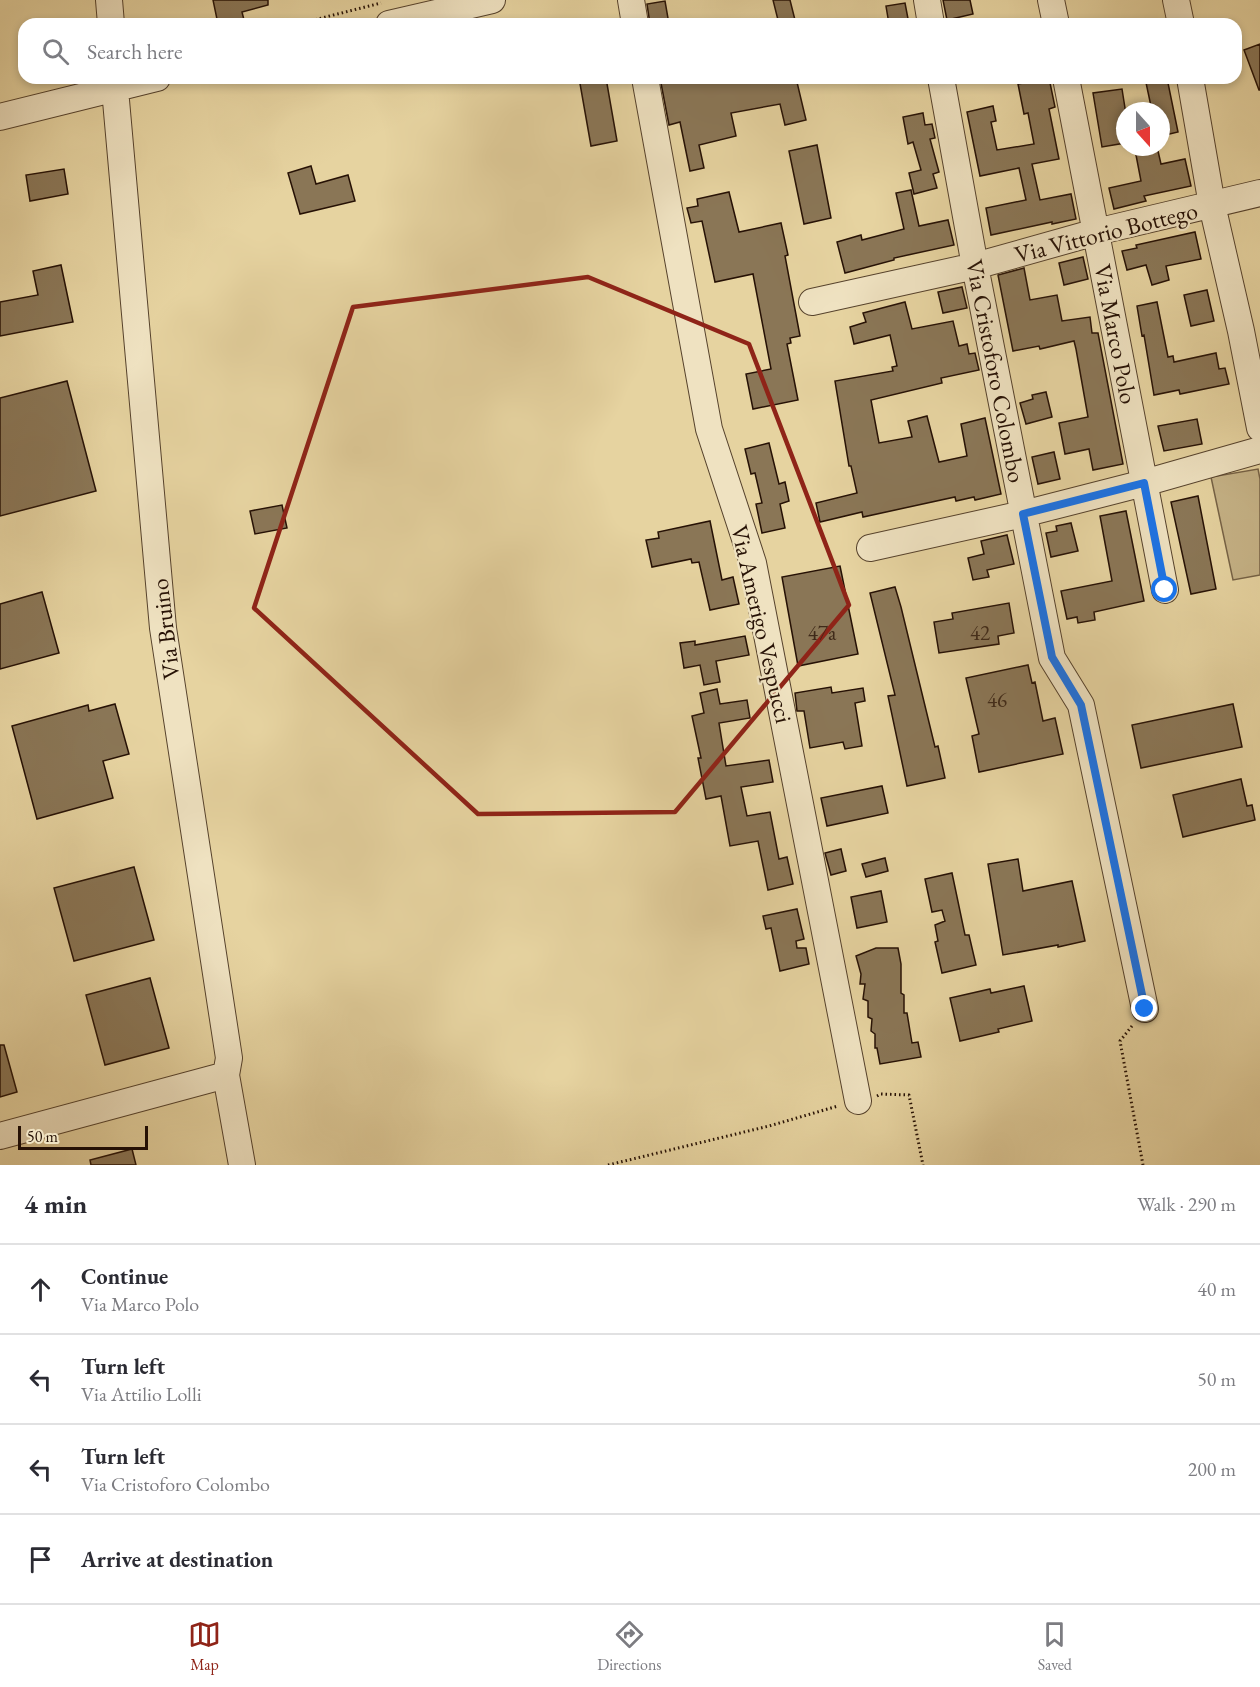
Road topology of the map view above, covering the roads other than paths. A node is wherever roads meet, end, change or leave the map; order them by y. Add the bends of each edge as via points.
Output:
1 (109, 0) edge
2 (492, 0) edge
3 (631, 0) edge
4 (927, 0) edge
5 (1051, 0) edge
6 (1176, 0) edge
7 (386, 13) edge
8 (110, 18) edge
9 (634, 18) edge
10 (930, 18) edge
11 (1055, 18) edge
12 (1179, 18) edge
13 (111, 84) edge
14 (114, 84) edge
15 (646, 84) edge
16 (942, 84) edge
17 (1067, 84) edge
18 (1191, 84) edge
19 (0, 117) edge
20 (1260, 193) edge
21 (1212, 205) junction
22 (1096, 232) junction
23 (975, 266) junction
24 (812, 302) dead end
25 (1251, 329) edge
26 (1260, 428) edge
27 (1260, 450) edge
28 (1144, 483) junction
29 (1023, 514) junction
30 (870, 548) dead end
31 (1165, 590) dead end
32 (1145, 1009) road end
33 (226, 1075) junction
34 (858, 1101) road end
35 (0, 1136) edge
36 (242, 1165) edge

1 - 8 street
2 - 7 street
3 - 9 street
4 - 10 street
5 - 11 street
6 - 12 street
13 - 19 street
14 - 33 street, Via Bruino via 163,628 229,1058
15 - 34 street, Via Amerigo Vespucci via 709,429 753,563
16 - 23 street, Via Cristoforo Colombo
17 - 22 street, Via Marco Polo
18 - 21 street
20 - 21 street, Via Vittorio Bottego
21 - 22 street, Via Vittorio Bottego
21 - 25 street
22 - 23 street, Via Vittorio Bottego
22 - 28 street, Via Marco Polo
23 - 24 street, Via Vittorio Bottego
23 - 29 street, Via Cristoforo Colombo
25 - 26 street
27 - 28 street
28 - 29 street
28 - 31 street, Via Marco Polo
29 - 30 street
29 - 32 street, Via Cristoforo Colombo via 1052,657 1081,705
33 - 35 street
33 - 36 street, Via Bruino

